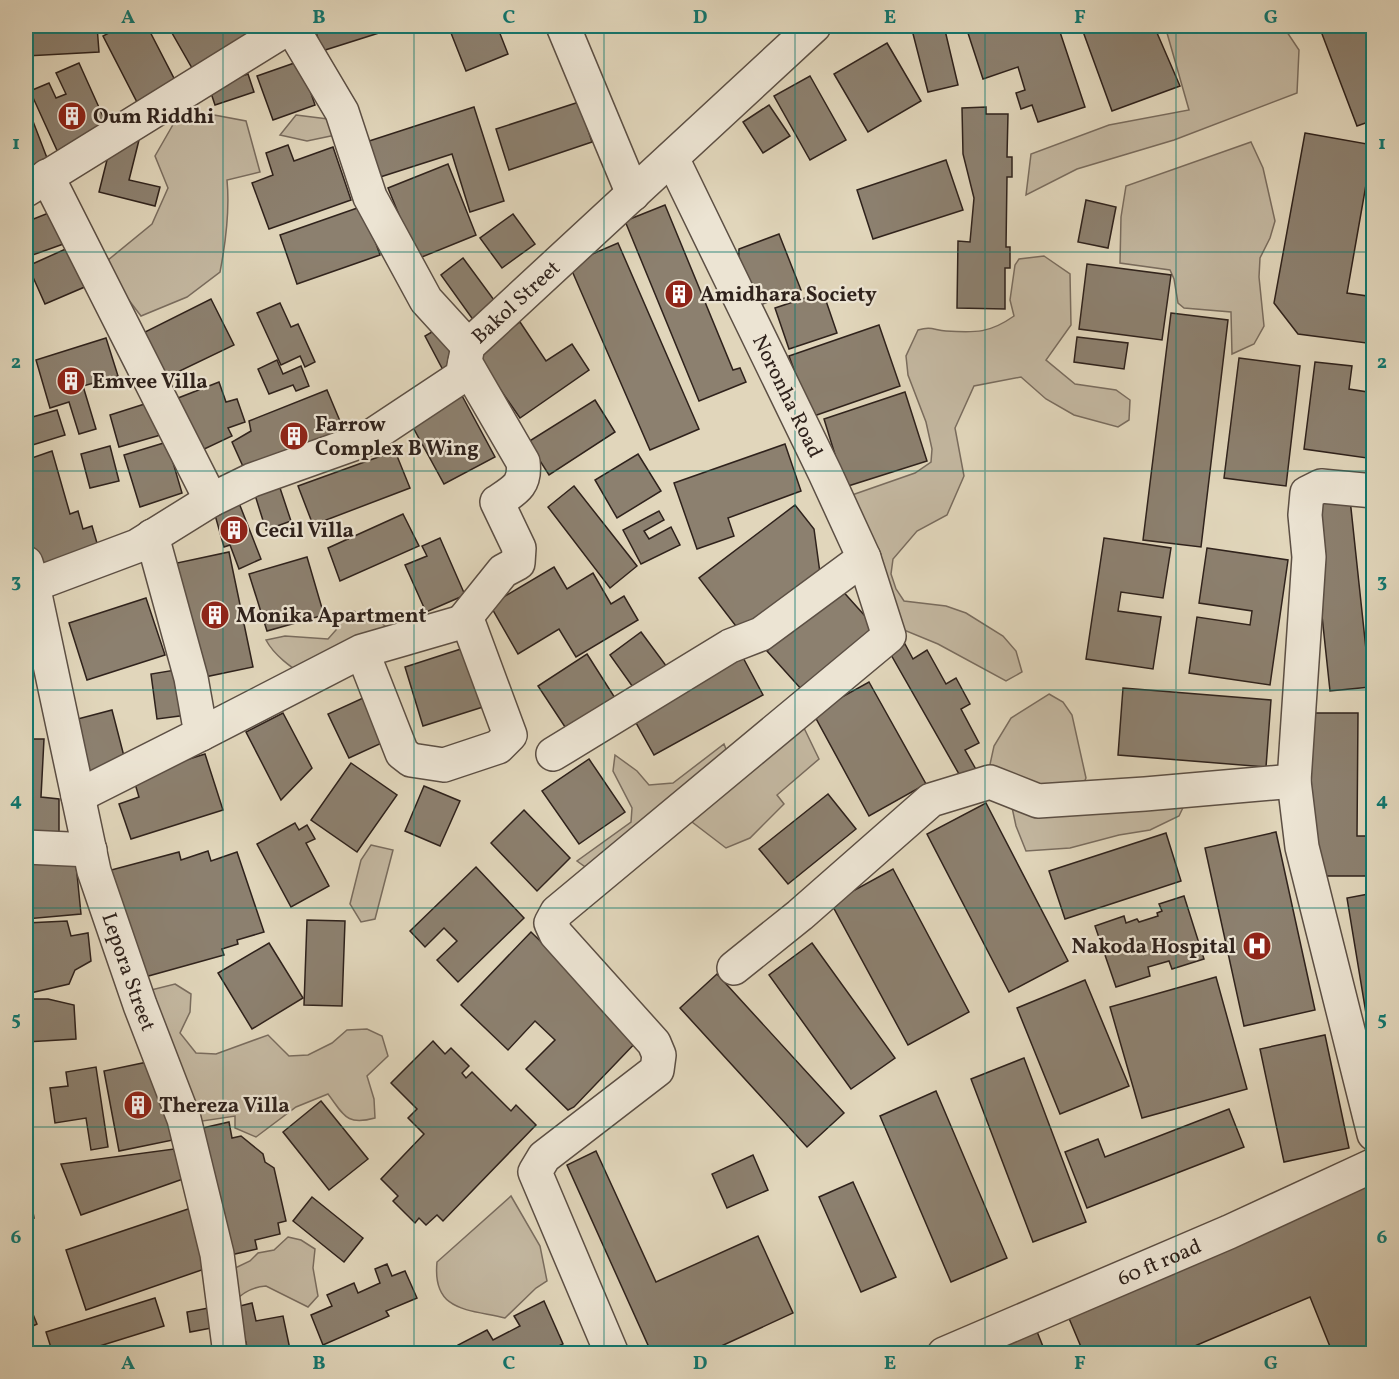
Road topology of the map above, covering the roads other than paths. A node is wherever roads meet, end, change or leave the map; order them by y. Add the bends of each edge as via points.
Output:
1 (291, 26) edge
2 (563, 26) edge
3 (814, 26) edge
4 (672, 158) junction
5 (36, 183) edge
6 (633, 194) junction
7 (467, 354) junction
8 (1374, 491) edge
9 (211, 500) junction
10 (152, 536) junction
11 (864, 558) junction
12 (28, 581) edge
13 (462, 622) junction
14 (362, 651) junction
15 (201, 734) junction
16 (554, 754) dead end
17 (1294, 781) junction
18 (78, 796) junction
19 (26, 847) edge
20 (90, 850) junction
21 (734, 968) dead end
22 (1374, 1134) edge
23 (1374, 1165) edge
24 (230, 1353) edge
25 (612, 1353) edge
26 (944, 1353) edge

1 - 5 street
1 - 7 street via 342,112 370,197 426,300
2 - 6 street
3 - 4 street, Bakol Street
4 - 6 street, Bakol Street
4 - 11 street, Noronha Road
5 - 9 street
6 - 7 street, Bakol Street
7 - 9 street, Bakol Street via 462,376 367,439 252,480
7 - 13 street via 523,462 524,473 518,488 497,502 519,548 518,562 503,571
8 - 17 street via 1321,486 1307,493 1305,515 1310,557
9 - 10 street, Bakol Street
10 - 12 street, Bakol Street via 137,546
10 - 15 street via 191,678
11 - 16 street via 761,634 730,646
11 - 25 street, Noronha Road via 889,636 557,912 551,923 556,934 654,1043 659,1055 657,1070 544,1157 536,1173
12 - 18 street, Lepora Street
13 - 14 street
13 - 14 street via 470,627 510,735 498,747 444,765 411,760 402,753
14 - 15 street
15 - 18 street
17 - 21 street via 1038,801 990,782 931,800
17 - 22 street via 1302,847
18 - 20 street, Lepora Street
19 - 20 street
20 - 24 street, Lepora Street via 140,1005 184,1119 217,1254
23 - 26 street, 60 ft road via 1229,1232

